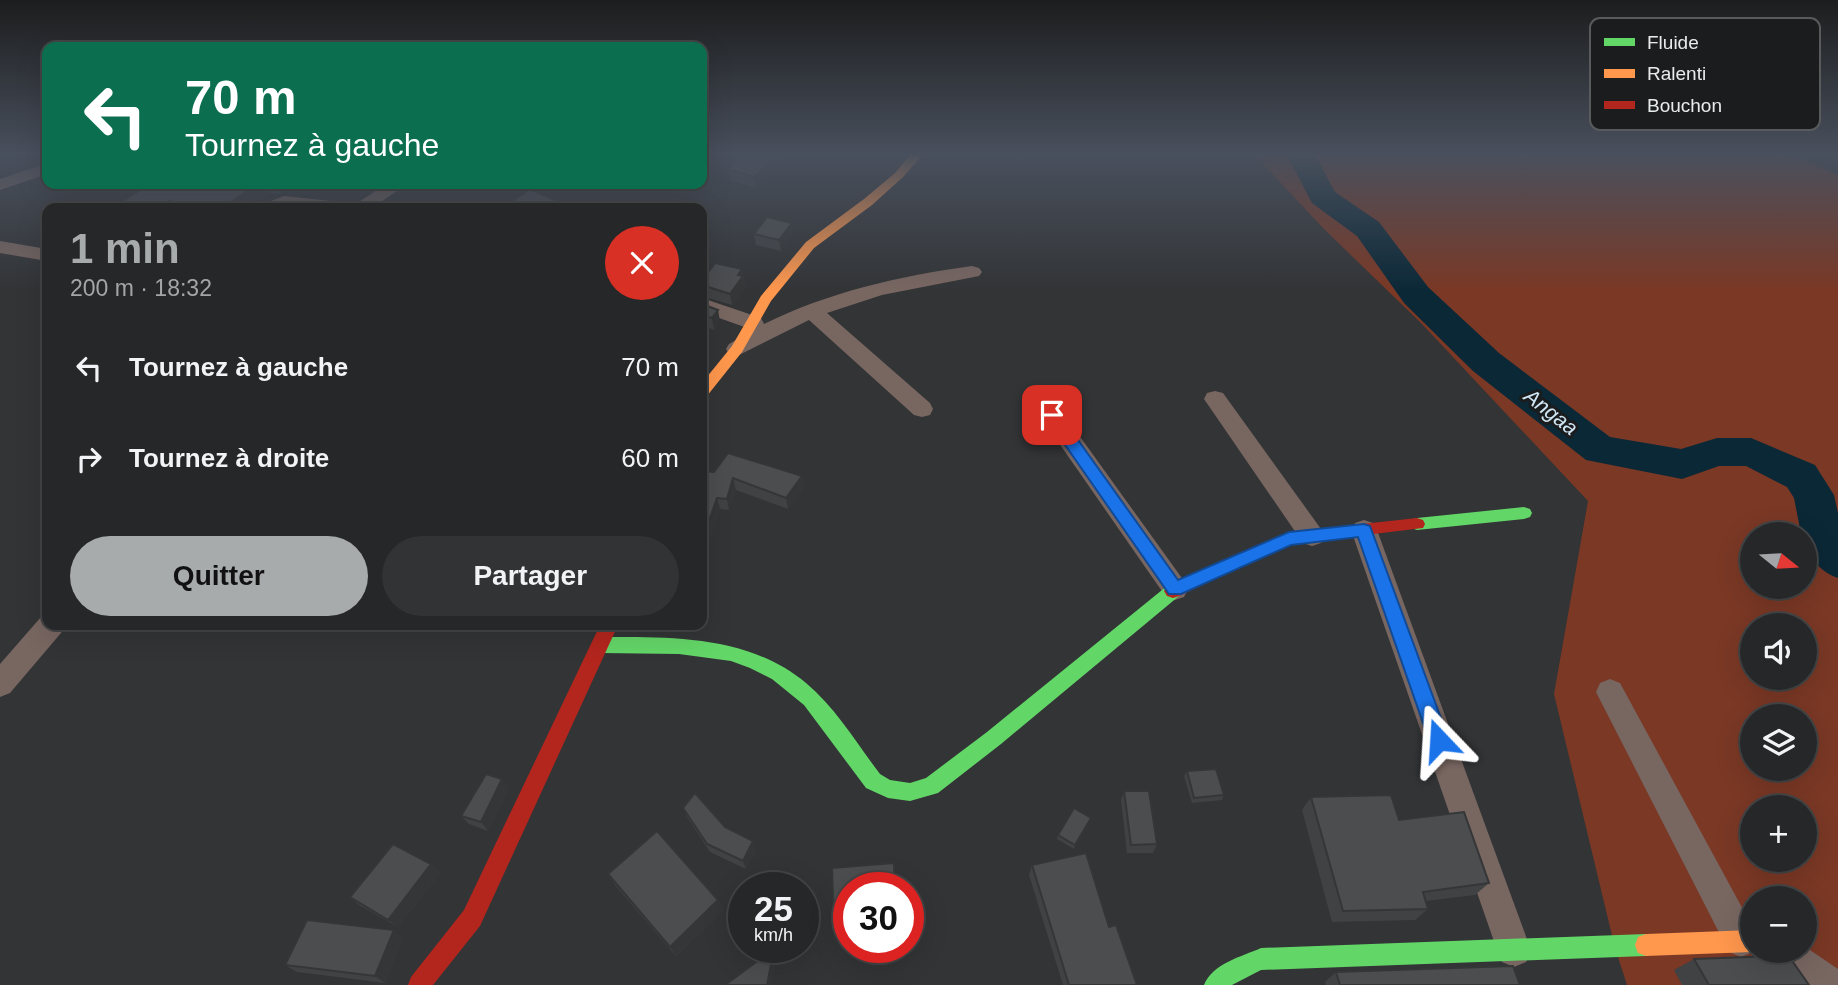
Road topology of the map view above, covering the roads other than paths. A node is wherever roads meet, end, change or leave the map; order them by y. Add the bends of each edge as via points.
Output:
1 (872, 199) edge
2 (0, 247) edge
3 (42, 254) edge
4 (972, 272) dead end
5 (707, 307) edge
6 (811, 310) junction
7 (754, 323) junction
8 (737, 349) junction
9 (707, 386) edge
10 (1037, 394) dead end
11 (1215, 399) dead end
12 (922, 410) dead end
13 (1524, 513) dead end
14 (1364, 530) junction
15 (1312, 536) junction
16 (1175, 589) junction
17 (47, 630) edge
18 (607, 630) edge
19 (601, 645) junction
20 (0, 684) edge
21 (1610, 692) dead end
22 (1740, 929) edge
23 (1740, 940) edge
24 (1514, 950) junction
25 (1802, 963) edge
26 (419, 985) edge
27 (1216, 985) edge
28 (1831, 985) edge

1 - 7 street via 810,245 766,299
2 - 3 street
4 - 6 street via 910,280
5 - 7 street
6 - 8 street via 772,326
6 - 12 street
7 - 8 street
8 - 9 street
10 - 16 street
11 - 15 street
13 - 14 street
14 - 15 street
14 - 24 street
15 - 16 street via 1289,538
16 - 19 street via 994,738 931,786 910,792 873,781 800,689 778,671 744,657 705,650
17 - 20 street
18 - 19 street
19 - 26 street via 472,918
21 - 22 street
23 - 24 street
24 - 27 street via 1261,959
25 - 28 street

